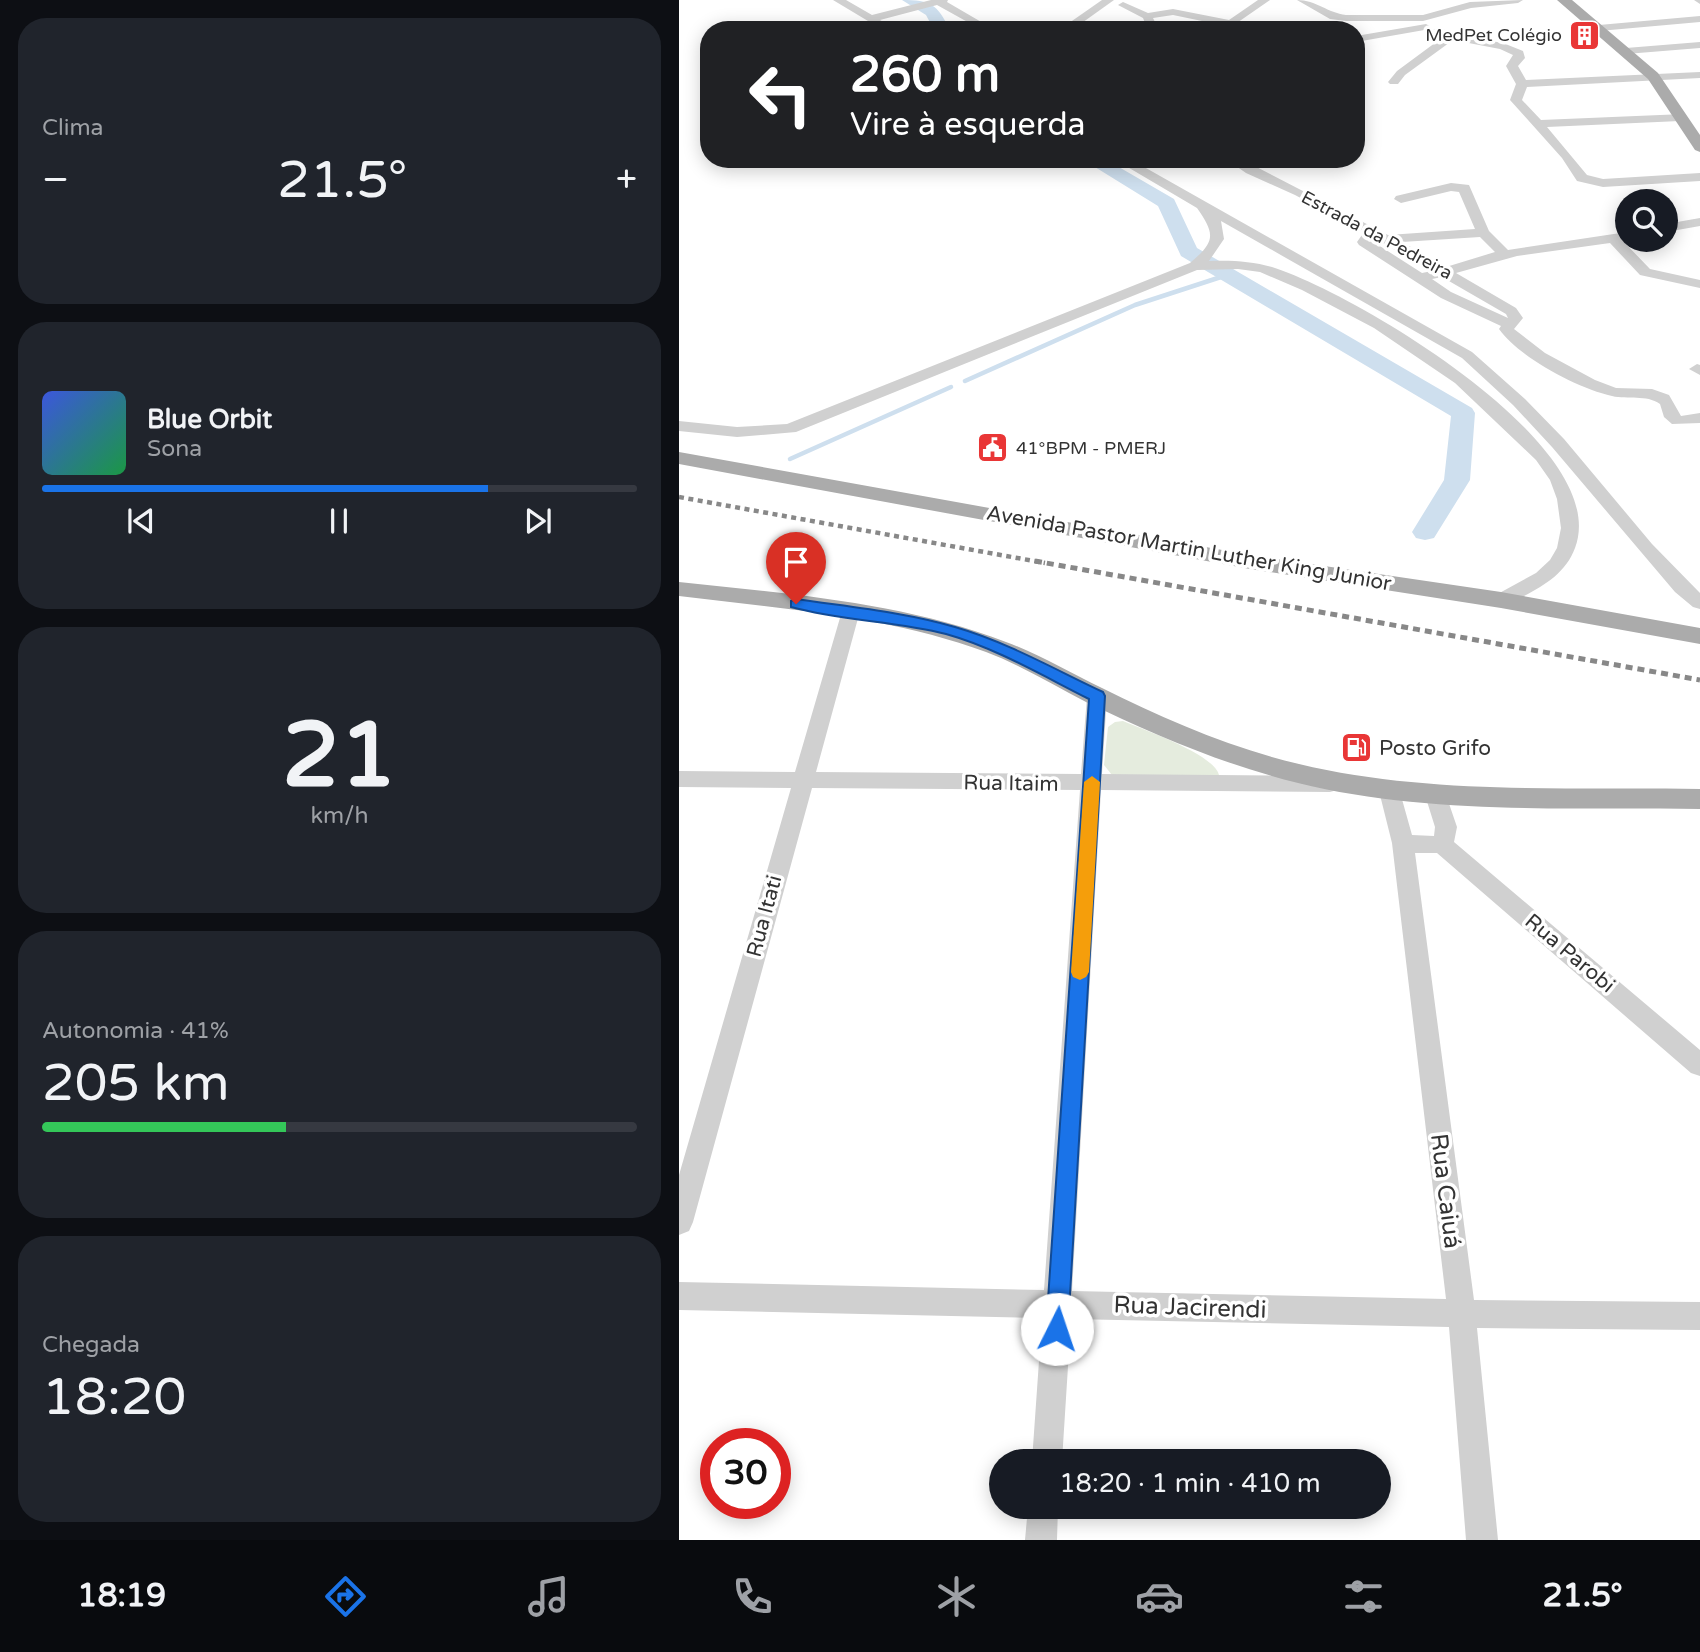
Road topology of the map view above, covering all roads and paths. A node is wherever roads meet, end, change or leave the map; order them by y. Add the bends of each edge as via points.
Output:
1 (838, 0) edge
2 (1109, 0) edge
3 (1265, 0) edge
4 (1301, 0) edge
5 (1518, 0) edge
6 (1564, 0) edge
7 (1575, 0) edge
8 (936, 2) edge
9 (1123, 5) dead end
10 (1147, 16) junction
11 (870, 19) junction
12 (1700, 19) edge
13 (874, 21) edge
14 (972, 21) edge
15 (1078, 21) edge
16 (1150, 21) edge
17 (1216, 21) edge
18 (1234, 21) edge
19 (1427, 22) junction
20 (1599, 28) junction
21 (1451, 36) junction
22 (1365, 37) edge
23 (1700, 45) edge
24 (1626, 51) junction
25 (1700, 75) edge
26 (1654, 78) junction
27 (1394, 82) dead end
28 (1522, 84) junction
29 (1680, 117) junction
30 (1539, 124) junction
31 (1698, 139) edge
32 (1136, 168) edge
33 (1249, 168) edge
34 (1700, 177) edge
35 (1401, 199) dead end
36 (1194, 200) junction
37 (1700, 222) edge
38 (1678, 226) edge
39 (1371, 231) junction
40 (1483, 233) junction
41 (1387, 239) junction
42 (1615, 239) edge
43 (1630, 252) edge
44 (1505, 254) junction
45 (1205, 263) junction
46 (1448, 272) junction
47 (1418, 278) junction
48 (1700, 284) edge
49 (1512, 321) junction
50 (1439, 338) junction
51 (1416, 349) junction
52 (1480, 367) junction
53 (1456, 376) junction
54 (1700, 418) edge
55 (679, 426) edge
56 (679, 458) edge
57 (679, 590) edge
58 (1501, 600) junction
59 (1700, 603) edge
60 (851, 611) junction
61 (1700, 636) edge
62 (1097, 696) junction
63 (679, 779) edge
64 (801, 779) junction
65 (1091, 784) junction
66 (1343, 784) junction
67 (1390, 791) junction
68 (1436, 794) junction
69 (1700, 799) edge
70 (1403, 842) junction
71 (1442, 842) junction
72 (1700, 1065) edge
73 (679, 1222) edge
74 (679, 1296) edge
75 (1059, 1303) junction
76 (1462, 1315) junction
77 (1700, 1316) edge
78 (1048, 1449) edge
79 (1042, 1519) edge
80 (1041, 1540) edge
81 (1482, 1540) edge

1 - 11 street
2 - 15 street
3 - 18 street
4 - 19 street via 1339,18
5 - 19 street via 1470,5
6 - 7 street
6 - 20 main road
8 - 11 street
8 - 14 street
9 - 10 street
10 - 16 street
10 - 17 street via 1173,12
11 - 13 street
12 - 20 street
19 - 21 street
19 - 22 street
20 - 24 main road
21 - 27 street
21 - 28 street via 1475,44 1504,45 1519,53 1512,66
23 - 24 street
24 - 26 main road
25 - 26 street
26 - 28 street
26 - 29 main road
28 - 30 street via 1518,105
29 - 30 street
29 - 31 main road
30 - 34 street via 1582,178 1591,181
32 - 36 street
33 - 39 street, Estrada da Pedreira
35 - 40 street via 1461,186
36 - 45 street via 1217,225 1218,236
36 - 50 street
37 - 38 street
39 - 41 street, Estrada da Pedreira
39 - 47 street via 1364,242
40 - 41 street
40 - 44 street
41 - 46 street, Estrada da Pedreira
42 - 44 street
43 - 48 street via 1645,272
44 - 46 street
45 - 51 street via 1280,275 1368,318
45 - 55 street via 790,429 737,432
46 - 47 street
46 - 49 street, Estrada da Pedreira via 1511,311
47 - 49 street via 1446,295
49 - 54 street via 1509,333 1529,349 1590,383 1617,393 1662,397 1678,421
50 - 51 street
50 - 52 street
51 - 53 street
52 - 53 street
52 - 59 street via 1558,443 1646,548
53 - 58 street via 1547,462 1569,509 1569,536 1562,557 1547,573
56 - 58 main road, Avenida Pastor Martin Luther King Junior via 1250,562
57 - 60 main road
58 - 61 main road, Avenida Pastor Martin Luther King Junior
60 - 62 main road via 952,631 998,647
60 - 64 street, Rua Itati
62 - 65 street
62 - 66 main road via 1212,747
63 - 64 street, Rua Itaim
64 - 65 street, Rua Itaim
64 - 73 street, Rua Itati
65 - 66 street, Rua Itaim
65 - 75 street
66 - 67 main road
67 - 68 main road
67 - 70 street, Rua Caiuá
68 - 69 main road
68 - 71 street via 1447,832
70 - 71 street via 1416,846
70 - 76 street, Rua Caiuá
71 - 72 street, Rua Parobi
74 - 75 street, Rua Jacirendi
75 - 76 street, Rua Jacirendi
75 - 78 street
76 - 77 street, Rua Jacirendi
76 - 81 street, Rua Caiuá
79 - 80 street

